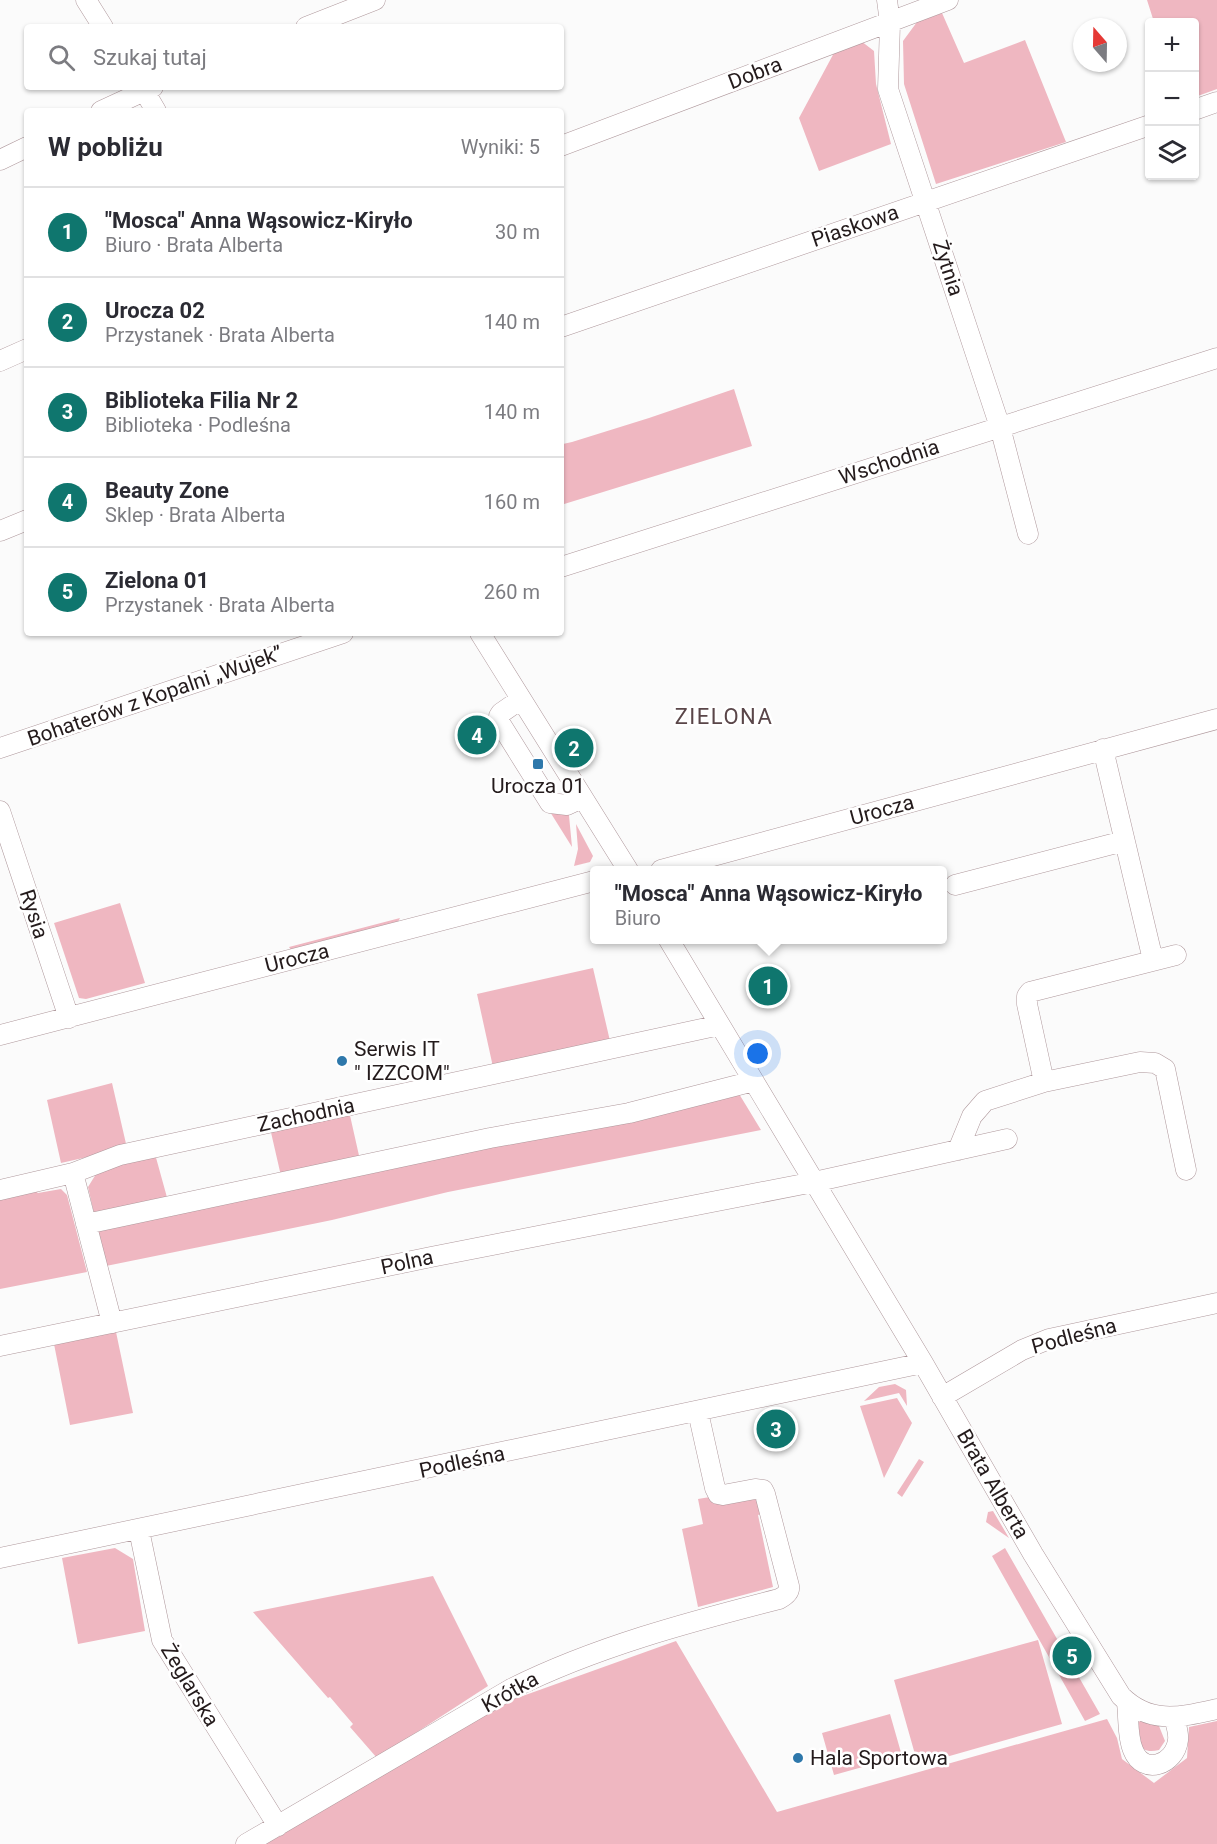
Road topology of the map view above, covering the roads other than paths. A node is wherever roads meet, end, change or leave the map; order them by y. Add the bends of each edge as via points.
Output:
1 (86, 0) edge
2 (375, 0) edge
3 (887, 0) edge
4 (948, 0) edge
5 (890, 23) junction
6 (101, 24) edge
7 (314, 24) edge
8 (142, 90) edge
9 (147, 90) edge
10 (1217, 102) edge
11 (107, 108) edge
12 (155, 108) edge
13 (1199, 108) edge
14 (1146, 126) edge
15 (564, 145) edge
16 (24, 148) edge
17 (0, 160) edge
18 (926, 201) junction
19 (564, 326) edge
20 (24, 350) edge
21 (1217, 358) edge
22 (0, 361) edge
23 (1000, 427) junction
24 (24, 521) edge
25 (0, 531) edge
26 (1028, 534) dead end
27 (564, 566) edge
28 (334, 636) edge
29 (482, 636) edge
30 (521, 699) junction
31 (1217, 719) edge
32 (0, 748) edge
33 (1103, 749) junction
34 (582, 798) junction
35 (0, 811) edge
36 (1124, 841) junction
37 (625, 866) edge
38 (676, 866) edge
39 (590, 882) edge
40 (955, 885) dead end
41 (672, 944) edge
42 (1176, 955) dead end
43 (1153, 960) junction
44 (69, 1017) junction
45 (720, 1024) junction
46 (0, 1035) edge
47 (754, 1081) junction
48 (1044, 1082) junction
49 (1007, 1139) dead end
50 (958, 1150) junction
51 (1186, 1170) dead end
52 (73, 1173) junction
53 (814, 1182) junction
54 (0, 1190) edge
55 (86, 1224) junction
56 (1217, 1303) edge
57 (112, 1323) junction
58 (0, 1346) edge
59 (923, 1363) junction
60 (942, 1397) junction
61 (698, 1412) junction
62 (139, 1530) junction
63 (0, 1558) edge
64 (1127, 1703) junction
65 (1217, 1708) edge
66 (1174, 1717) junction
67 (278, 1826) junction
68 (246, 1844) edge

1 - 6 street
2 - 7 street
3 - 5 street, Żytnia
4 - 5 street, Dobra
5 - 15 street, Dobra
5 - 18 street, Żytnia via 888,89
8 - 11 street
9 - 12 street
10 - 13 street
14 - 18 street, Piaskowa
16 - 17 street
18 - 19 street, Piaskowa
18 - 23 street, Żytnia
20 - 22 street
21 - 23 street, Wschodnia
23 - 26 street, Żytnia
23 - 27 street, Wschodnia
24 - 25 street
28 - 32 street, Bohaterów z Kopalni „Wujek”
29 - 30 street
30 - 34 street
30 - 34 street via 500,713 500,723 550,804 567,805
31 - 33 street, Urocza
33 - 36 street
33 - 38 street, Urocza
34 - 37 street
35 - 44 street, Rysia
36 - 40 street
36 - 43 street
39 - 44 street, Urocza
41 - 45 street, Brata Alberta
42 - 43 street
43 - 48 street via 1030,992 1027,1004
44 - 46 street, Urocza
45 - 47 street, Brata Alberta
45 - 52 street, Zachodnia via 120,1155
47 - 53 street, Brata Alberta
47 - 55 street via 629,1113 490,1138
48 - 50 street via 985,1101 972,1116
48 - 51 street via 1140,1062 1155,1063 1165,1069
49 - 50 street
50 - 53 street
52 - 54 street, Zachodnia
52 - 55 street
53 - 57 street, Polna
53 - 59 street, Brata Alberta
55 - 57 street
56 - 60 street, Podleśna via 1049,1339 1022,1350
57 - 58 street, Polna
59 - 60 street, Brata Alberta
59 - 61 street, Podleśna
60 - 64 street, Brata Alberta via 1079,1630
61 - 62 street, Podleśna
61 - 67 street, Krótka via 717,1492 723,1496 763,1490 788,1592 779,1599 681,1626 549,1670
62 - 63 street, Podleśna
62 - 67 street, Żeglarska via 162,1640
64 - 66 street, Brata Alberta via 1154,1716
64 - 66 street via 1133,1752 1145,1764 1164,1763 1173,1754 1178,1741
65 - 66 street, Brata Alberta
67 - 68 street, Krótka

